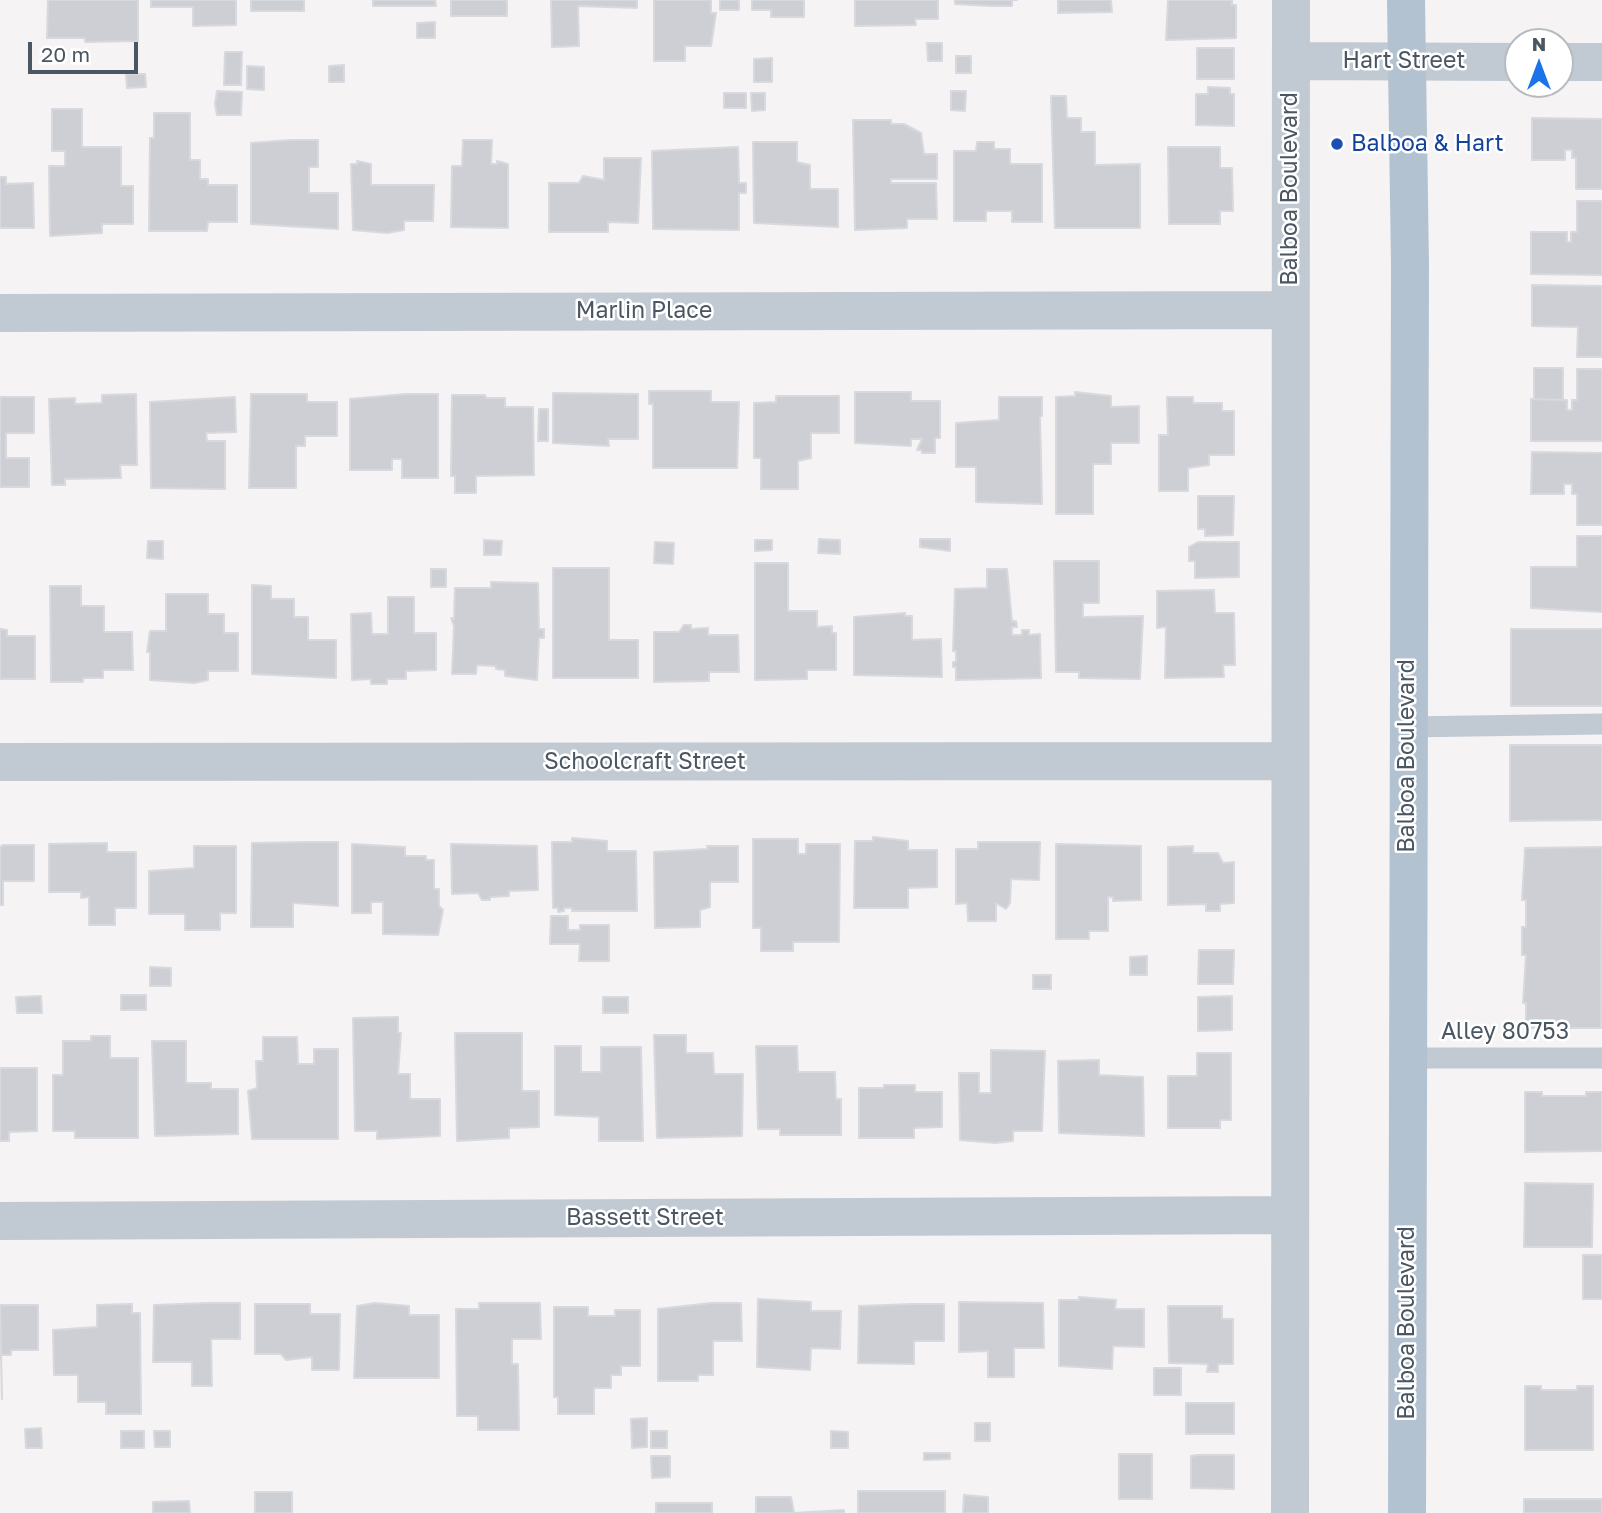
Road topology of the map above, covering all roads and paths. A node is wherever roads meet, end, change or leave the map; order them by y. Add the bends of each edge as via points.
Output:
1 (1291, 0) edge
2 (1406, 0) edge
3 (1291, 61) junction
4 (1407, 61) junction
5 (1504, 61) edge
6 (1574, 62) edge
7 (1602, 62) edge
8 (1289, 310) junction
9 (0, 313) edge
10 (1602, 724) edge
11 (1407, 727) junction
12 (1290, 761) junction
13 (0, 762) edge
14 (1408, 1058) junction
15 (1602, 1058) edge
16 (1290, 1215) junction
17 (0, 1221) edge
18 (1290, 1513) edge
19 (1407, 1513) edge

1 - 3 street, Balboa Boulevard
2 - 4 main road, Balboa Boulevard
3 - 4 street, Hart Street
3 - 8 street, Balboa Boulevard
4 - 5 street, Hart Street
4 - 11 main road, Balboa Boulevard
6 - 7 street
8 - 9 street, Marlin Place
8 - 12 street, Balboa Boulevard
10 - 11 lane
11 - 14 main road, Balboa Boulevard
12 - 13 street, Schoolcraft Street
12 - 16 street, Balboa Boulevard
14 - 15 lane, Alley 80753
14 - 19 main road, Balboa Boulevard
16 - 17 street, Bassett Street
16 - 18 street, Balboa Boulevard

